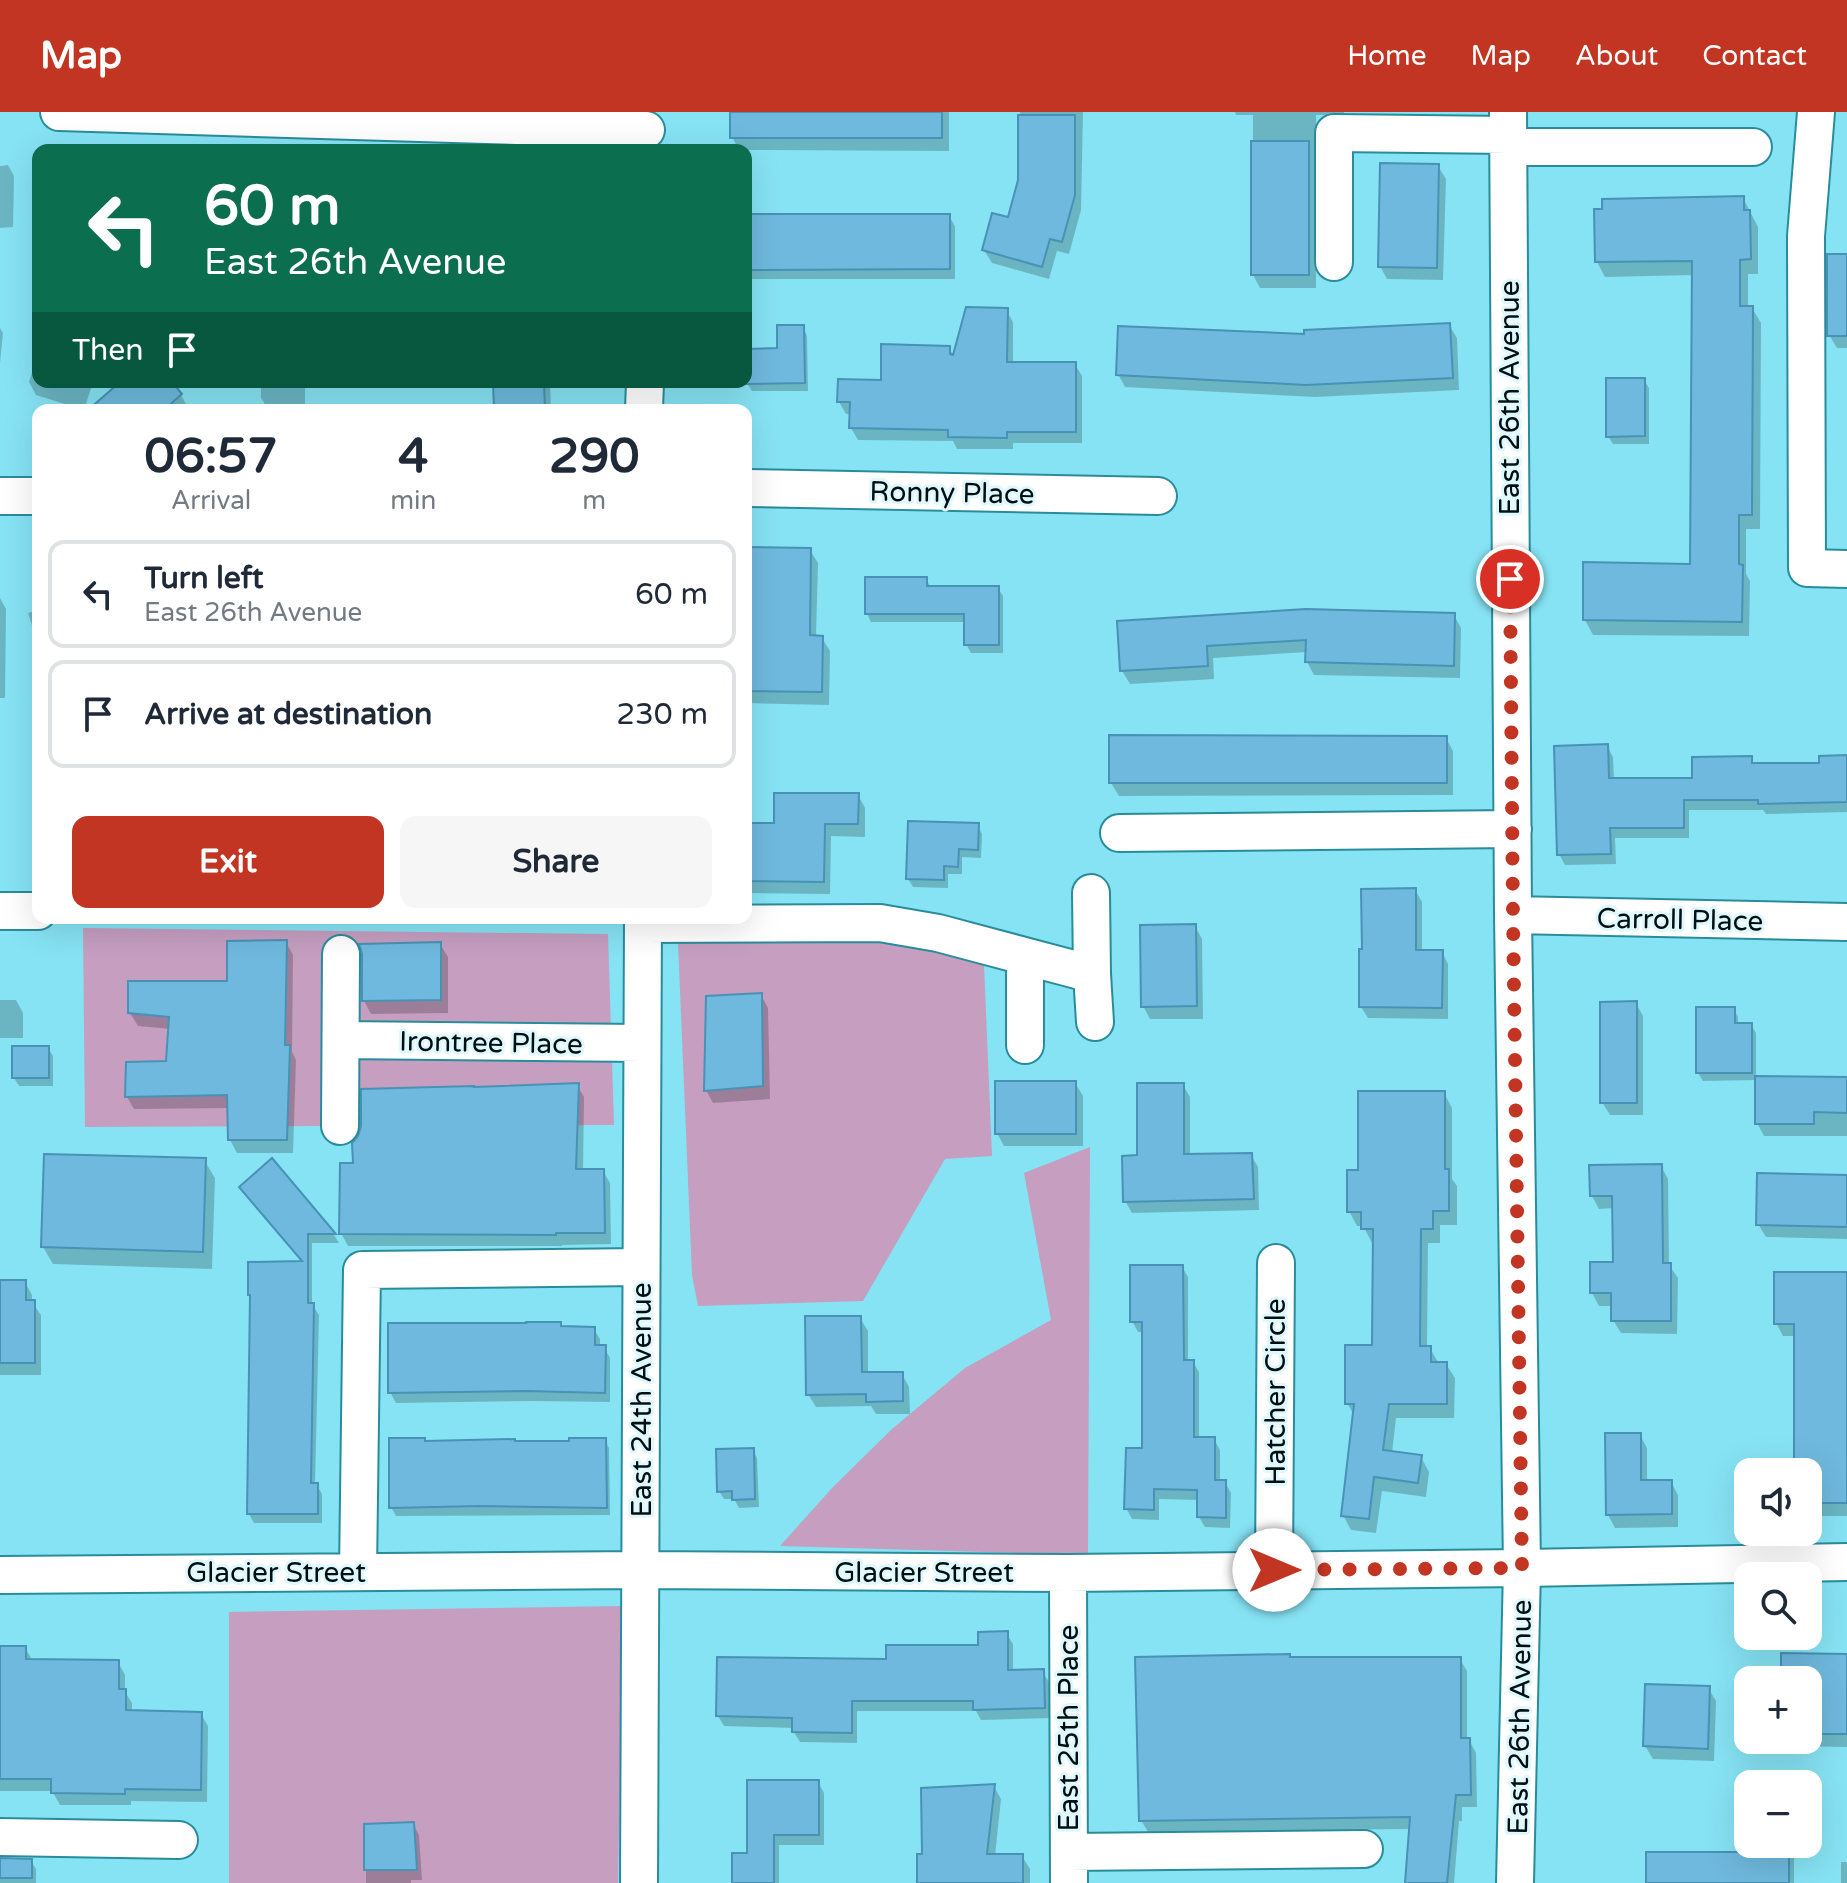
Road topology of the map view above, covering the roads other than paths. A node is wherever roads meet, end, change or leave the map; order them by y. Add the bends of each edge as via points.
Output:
1 (59, 112) edge
2 (75, 112) edge
3 (1816, 112) edge
4 (646, 131) edge
5 (1508, 131) edge
6 (1753, 147) dead end
7 (1334, 262) dead end
8 (752, 488) edge
9 (0, 496) edge
10 (32, 496) edge
11 (1158, 496) dead end
12 (1847, 569) edge
13 (1513, 829) junction
14 (1119, 833) dead end
15 (1091, 893) dead end
16 (0, 911) edge
17 (32, 911) edge
18 (1513, 915) junction
19 (752, 922) edge
20 (1847, 922) edge
21 (643, 924) edge
22 (341, 954) dead end
23 (1025, 957) junction
24 (1092, 974) junction
25 (1095, 1022) dead end
26 (341, 1040) junction
27 (642, 1043) junction
28 (1025, 1045) dead end
29 (340, 1126) dead end
30 (1276, 1263) dead end
31 (641, 1267) junction
32 (1847, 1562) edge
33 (1522, 1568) junction
34 (640, 1570) junction
35 (1274, 1570) junction
36 (358, 1572) junction
37 (1068, 1573) junction
38 (0, 1575) edge
39 (0, 1837) edge
40 (179, 1840) dead end
41 (1364, 1849) dead end
42 (1069, 1867) edge
43 (639, 1883) edge
44 (1515, 1883) edge

1 - 2 street
2 - 4 street
3 - 12 street via 1806,236 1807,568
5 - 6 street
5 - 7 street via 1334,133
5 - 13 street, East 26th Avenue
8 - 11 street, Ronny Place
9 - 10 street
13 - 14 street
13 - 18 street, East 26th Avenue
15 - 24 street
16 - 17 street
18 - 20 street, Carroll Place
18 - 33 street, East 26th Avenue
19 - 23 street via 880,923
21 - 27 street, East 24th Avenue
22 - 26 street
23 - 24 street
23 - 28 street
24 - 25 street
26 - 27 street, Irontree Place
26 - 29 street
27 - 31 street, East 24th Avenue
30 - 35 street, Hatcher Circle
31 - 34 street, East 24th Avenue
31 - 36 street via 362,1270
32 - 33 street, Glacier Street
33 - 35 street, Glacier Street
33 - 44 street, East 26th Avenue
34 - 36 street, Glacier Street
34 - 37 street, Glacier Street
34 - 43 street, East 24th Avenue
35 - 37 street, Glacier Street
36 - 38 street, Glacier Street
37 - 42 street, East 25th Place
39 - 40 street
41 - 42 street

